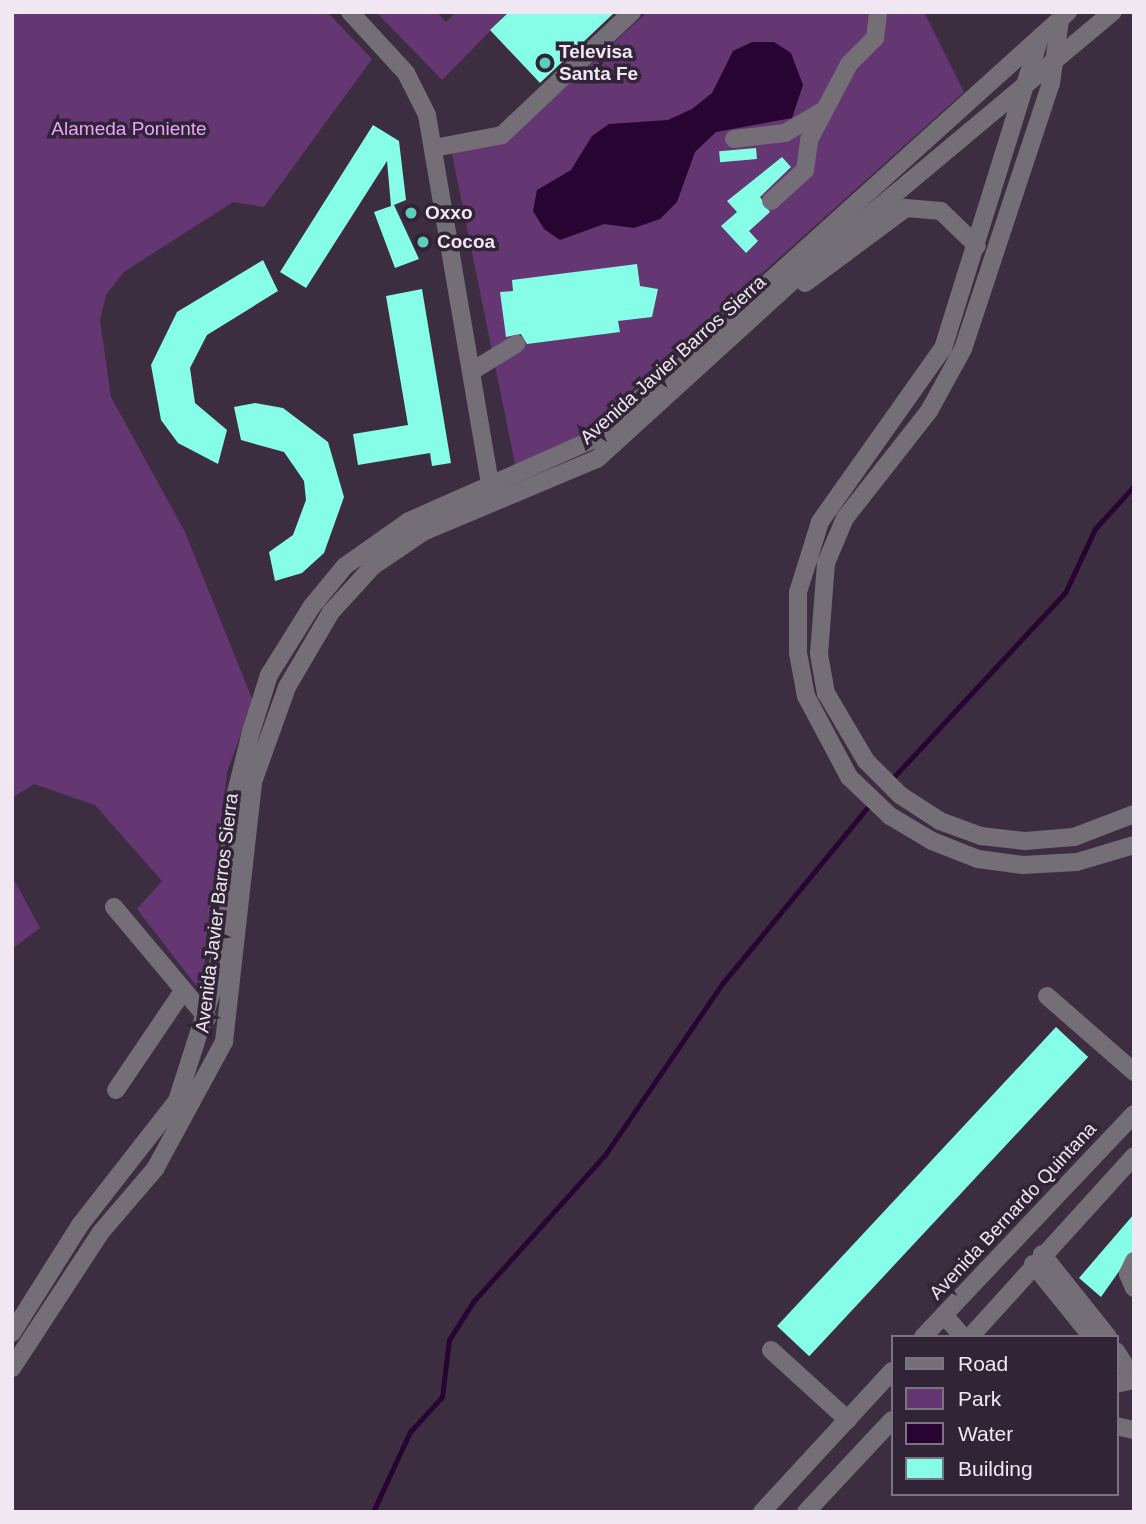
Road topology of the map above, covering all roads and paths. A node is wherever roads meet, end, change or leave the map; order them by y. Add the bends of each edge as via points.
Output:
1 (350, 12) edge
2 (632, 12) edge
3 (878, 12) edge
4 (1113, 12) edge
5 (1064, 16) edge
6 (1040, 37) junction
7 (1055, 64) junction
8 (1028, 85) junction
9 (826, 108) junction
10 (734, 139) dead end
11 (434, 148) junction
12 (771, 201) dead end
13 (977, 246) junction
14 (744, 325) junction
15 (516, 344) dead end
16 (472, 371) junction
17 (492, 493) junction
18 (1134, 814) edge
19 (1134, 845) edge
20 (114, 907) dead end
21 (183, 991) junction
22 (1047, 996) dead end
23 (207, 1018) junction
24 (1134, 1072) edge
25 (116, 1090) dead end
26 (1134, 1114) edge
27 (1134, 1156) edge
28 (1038, 1259) junction
29 (1134, 1261) edge
30 (1134, 1288) edge
31 (944, 1315) junction
32 (12, 1333) edge
33 (927, 1335) edge
34 (962, 1335) edge
35 (972, 1335) edge
36 (1091, 1335) edge
37 (1106, 1335) edge
38 (771, 1350) dead end
39 (1118, 1359) edge
40 (12, 1368) edge
41 (890, 1373) edge
42 (1124, 1382) edge
43 (848, 1420) junction
44 (890, 1422) edge
45 (762, 1512) edge
46 (806, 1512) edge

1 - 11 street via 406,73
2 - 11 street via 502,135
3 - 9 street via 875,38 849,64
4 - 7 street, Avenida Javier Barros Sierra
5 - 6 street, Avenida Javier Barros Sierra
5 - 7 street
6 - 8 street
6 - 17 street, Avenida Javier Barros Sierra via 596,438
7 - 8 street, Avenida Javier Barros Sierra
7 - 18 street via 964,349 929,411 864,489 826,563 818,654 827,693 866,761 900,796 950,825 1024,841 1074,837
8 - 13 street
8 - 14 street, Avenida Javier Barros Sierra
9 - 10 street via 785,133
9 - 12 street via 809,140 805,170
11 - 16 street
13 - 14 street via 942,211 906,208
13 - 19 street via 943,348 844,481 806,558 796,626 806,696 849,777 890,816 955,850 1023,865 1077,862
14 - 17 street, Avenida Javier Barros Sierra via 597,459
15 - 16 street
16 - 17 street
17 - 23 street, Avenida Javier Barros Sierra via 409,521 345,566 269,675 235,797 220,954
17 - 40 street, Avenida Javier Barros Sierra via 373,566 331,612 287,687 253,782 224,1042 162,1159 101,1231
20 - 21 street
21 - 23 street
21 - 25 street
22 - 24 street
23 - 32 street, Avenida Javier Barros Sierra via 177,1101 80,1225
26 - 31 street, Avenida Bernardo Quintana
27 - 28 street
28 - 35 street
28 - 36 street
28 - 37 street
29 - 30 street via 1128,1274
31 - 33 street, Avenida Bernardo Quintana
31 - 34 street
38 - 43 street
39 - 42 street
41 - 43 street
43 - 45 street
44 - 46 street

